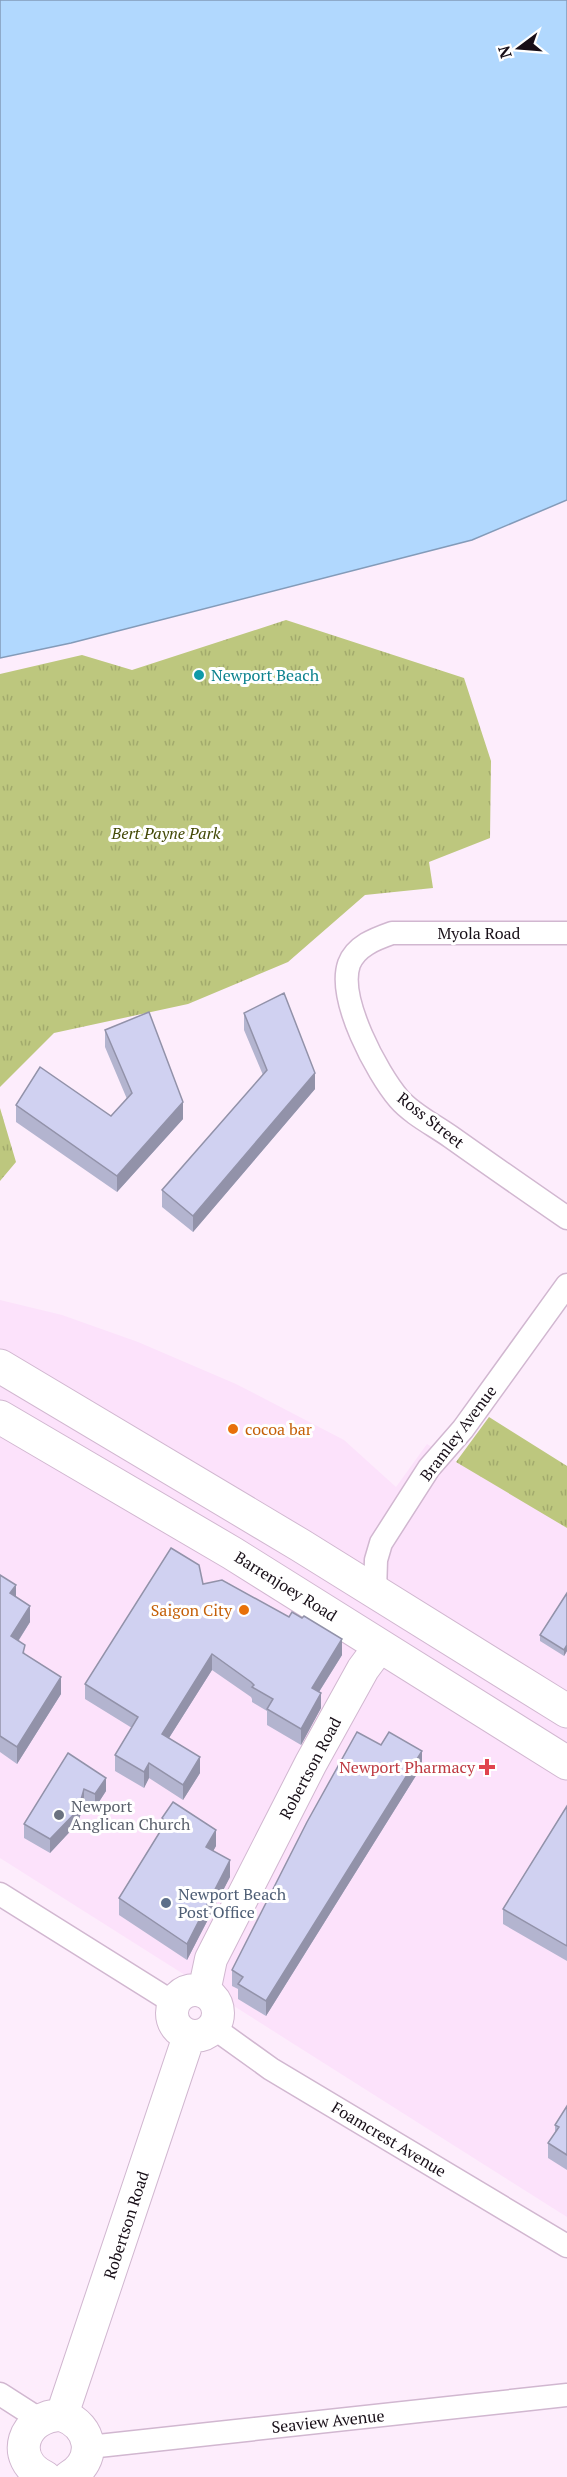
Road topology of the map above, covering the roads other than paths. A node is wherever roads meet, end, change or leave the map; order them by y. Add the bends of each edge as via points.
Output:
1 (392, 933) joint
2 (567, 933) edge
3 (567, 1218) edge
4 (567, 1285) edge
5 (0, 1366) edge
6 (0, 1417) edge
7 (375, 1592) junction
8 (381, 1646) junction
9 (567, 1711) edge
10 (567, 1763) edge
11 (0, 1894) edge
12 (204, 1992) junction
13 (174, 2003) junction
14 (201, 2032) junction
15 (567, 2246) edge
16 (0, 2394) edge
17 (567, 2395) edge
18 (51, 2417) junction
19 (89, 2447) junction
20 (23, 2464) edge
21 (69, 2477) edge

1 - 2 street, Myola Road
1 - 3 street, Ross Street via 362,947 350,963 347,976 354,1015 384,1076 400,1100 419,1115
4 - 7 street, Bramley Avenue via 463,1429 429,1468 381,1543
5 - 7 main road
6 - 8 main road, Barrenjoey Road
7 - 9 main road
8 - 10 main road, Barrenjoey Road
8 - 12 street, Robertson Road via 363,1669 311,1763 212,1959
11 - 13 street
12 - 13 street via 186,1992
12 - 14 street via 217,2005 218,2012
13 - 14 street via 172,2018 181,2032
14 - 15 street, Foamcrest Avenue via 271,2069
14 - 18 street, Robertson Road
16 - 18 street
17 - 19 street, Seaview Avenue
18 - 19 street via 82,2426
18 - 20 street, Robertson Road via 29,2429
19 - 21 street via 87,2460

